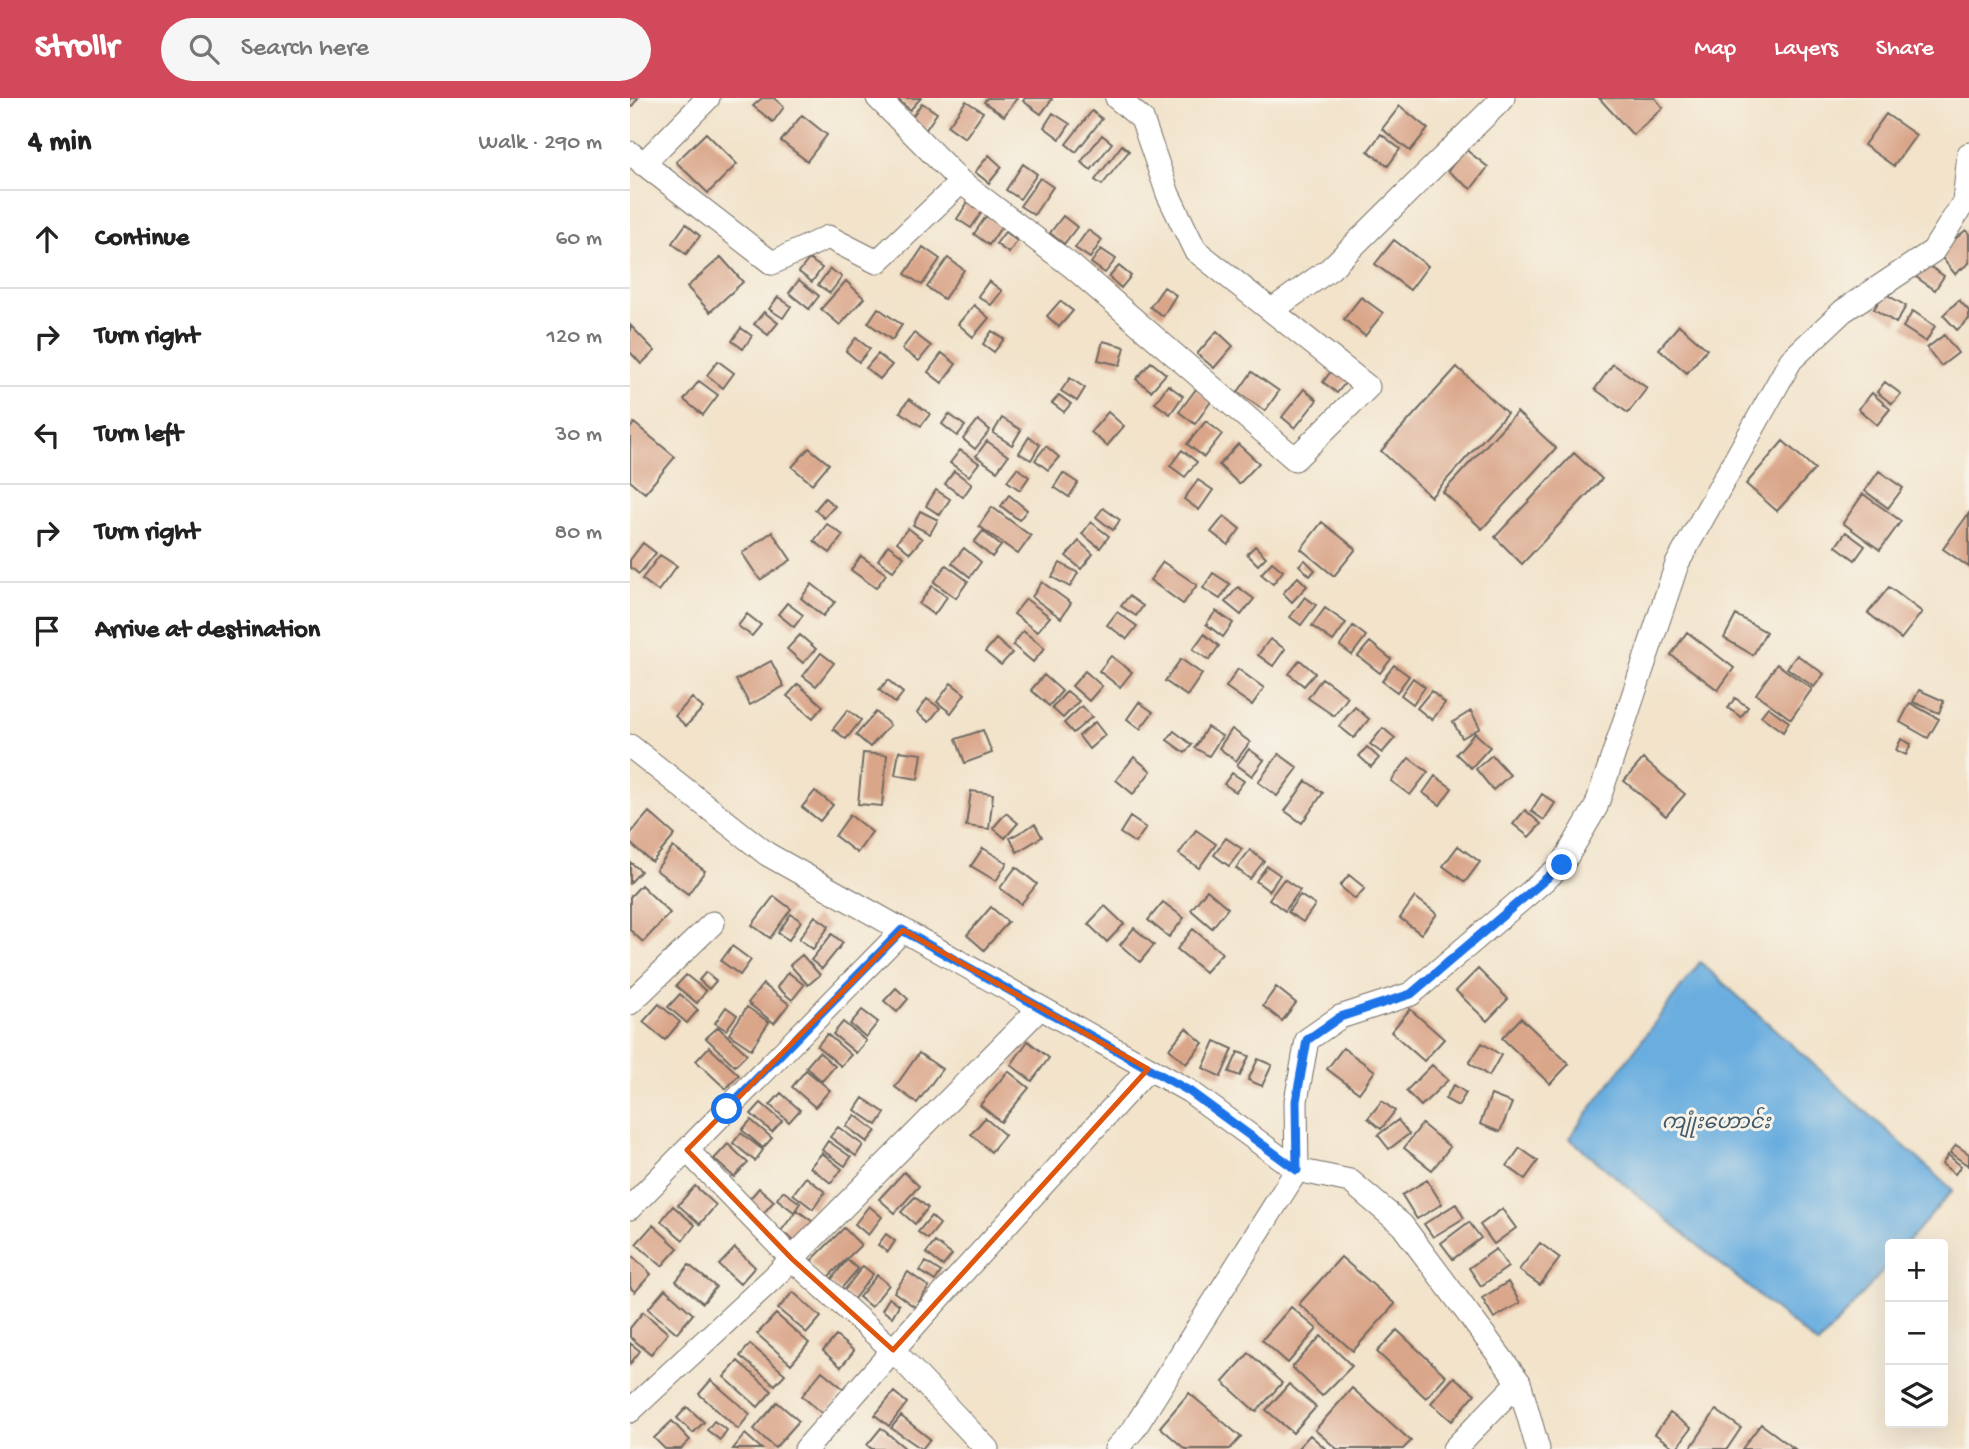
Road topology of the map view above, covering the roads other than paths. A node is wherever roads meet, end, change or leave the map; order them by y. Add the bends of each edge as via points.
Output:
1 (708, 98) edge
2 (878, 98) edge
3 (1116, 98) edge
4 (1503, 98) edge
5 (1969, 154) edge
6 (637, 159) edge
7 (961, 183) junction
8 (1272, 310) junction
9 (634, 757) edge
10 (713, 923) dead end
11 (902, 930) junction
12 (630, 1003) edge
13 (1040, 1008) junction
14 (1148, 1069) junction
15 (687, 1150) junction
16 (1297, 1170) junction
17 (630, 1208) edge
18 (792, 1259) junction
19 (893, 1350) junction
20 (1519, 1382) junction
21 (630, 1411) edge
22 (806, 1449) edge
23 (987, 1449) edge
24 (1116, 1449) edge
25 (1454, 1449) edge
26 (1538, 1449) edge

1 - 6 street
2 - 7 street
3 - 8 street via 1142,119 1168,194 1195,250
4 - 8 street via 1330,269
5 - 16 street via 1964,202 1933,251 1843,311 1791,360 1678,564 1596,807 1562,865 1411,994 1340,1017 1307,1040 1296,1101
6 - 7 street via 772,263 828,237 877,262
7 - 8 street via 1073,267 1295,459 1368,387
9 - 11 street via 767,854
10 - 12 street
11 - 13 street
11 - 15 street
13 - 14 street
13 - 18 street
14 - 16 street via 1189,1091
14 - 19 street
15 - 17 street
15 - 18 street
16 - 20 street via 1350,1181 1402,1225
16 - 24 street via 1134,1429
18 - 19 street
18 - 21 street
19 - 22 street
19 - 23 street
20 - 25 street
20 - 26 street

